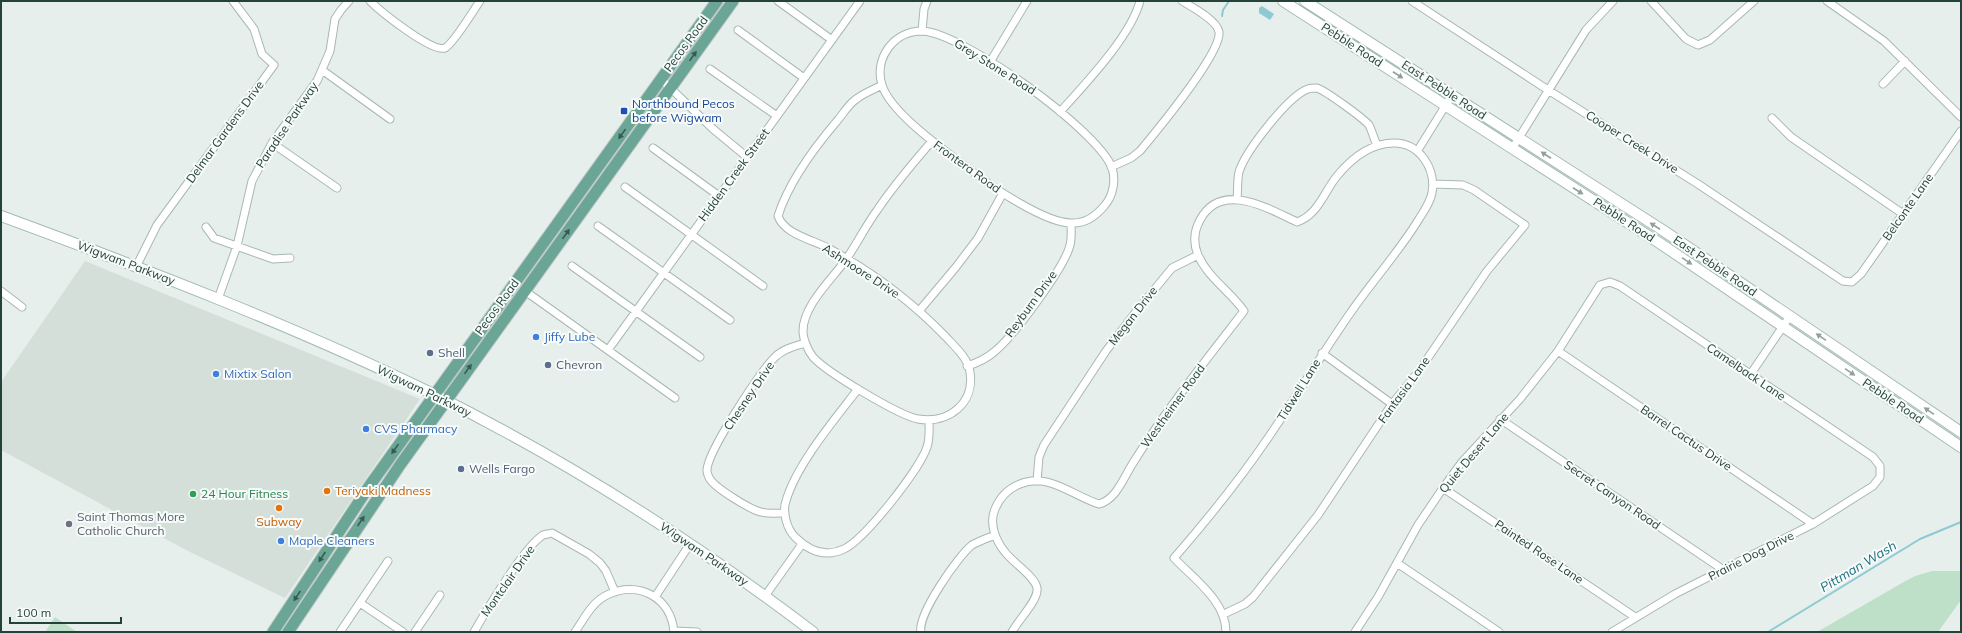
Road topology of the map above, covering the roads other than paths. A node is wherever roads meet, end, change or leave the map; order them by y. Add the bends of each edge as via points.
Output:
1 (233, 1) edge
2 (348, 1) edge
3 (370, 1) edge
4 (480, 1) edge
5 (717, 1) edge
6 (733, 1) edge
7 (778, 1) edge
8 (860, 1) edge
9 (927, 1) edge
10 (1027, 1) edge
11 (1140, 1) edge
12 (1182, 1) edge
13 (1283, 1) edge
14 (1305, 1) edge
15 (1412, 1) edge
16 (1613, 1) edge
17 (1651, 1) edge
18 (1754, 1) edge
19 (1827, 1) edge
20 (738, 30) dead end
21 (922, 31) junction
22 (832, 40) junction
23 (1905, 61) junction
24 (990, 62) junction
25 (710, 69) dead end
26 (322, 70) junction
27 (804, 78) junction
28 (661, 79) junction
29 (1883, 84) dead end
30 (882, 85) junction
31 (670, 88) junction
32 (1548, 90) junction
33 (1452, 95) junction
34 (1446, 106) junction
35 (1060, 112) junction
36 (777, 116) junction
37 (1961, 117) edge
38 (1772, 118) dead end
39 (390, 119) dead end
40 (1961, 131) edge
41 (1519, 138) junction
42 (932, 141) junction
43 (272, 143) junction
44 (1377, 145) junction
45 (653, 148) dead end
46 (1512, 149) junction
47 (1418, 150) junction
48 (747, 157) junction
49 (1111, 167) junction
50 (1433, 184) junction
51 (625, 187) dead end
52 (337, 188) dead end
53 (1003, 193) junction
54 (719, 196) junction
55 (1237, 200) junction
56 (1903, 214) junction
57 (1, 216) edge
58 (1071, 223) junction
59 (598, 226) dead end
60 (206, 227) dead end
61 (692, 235) junction
62 (237, 246) junction
63 (1198, 255) junction
64 (290, 258) dead end
65 (532, 258) junction
66 (846, 259) junction
67 (136, 266) junction
68 (543, 266) junction
69 (572, 266) dead end
70 (663, 274) junction
71 (1852, 282) joint
72 (1605, 284) joint
73 (763, 286) dead end
74 (1, 291) edge
75 (526, 291) junction
76 (218, 299) junction
77 (22, 307) dead end
78 (635, 311) junction
79 (919, 311) junction
80 (1790, 316) junction
81 (730, 320) dead end
82 (1783, 327) junction
83 (805, 343) junction
84 (608, 350) junction
85 (1558, 351) junction
86 (1322, 353) junction
87 (700, 357) dead end
88 (967, 366) junction
89 (1750, 375) junction
90 (858, 389) junction
91 (434, 395) junction
92 (674, 398) dead end
93 (446, 401) junction
94 (1392, 404) junction
95 (1500, 419) junction
96 (929, 420) junction
97 (1961, 432) edge
98 (1961, 447) edge
99 (1880, 471) joint
100 (1037, 481) junction
101 (1443, 488) junction
102 (785, 513) junction
103 (1813, 524) junction
104 (995, 535) junction
105 (690, 544) junction
106 (802, 544) junction
107 (388, 561) dead end
108 (1397, 563) junction
109 (1725, 570) junction
110 (615, 592) junction
111 (440, 595) dead end
112 (765, 596) junction
113 (655, 597) junction
114 (360, 603) junction
115 (1224, 614) junction
116 (283, 616) junction
117 (1635, 617) junction
118 (290, 628) edge
119 (674, 631) edge
120 (273, 632) edge
121 (340, 632) edge
122 (403, 632) edge
123 (415, 632) edge
124 (474, 632) edge
125 (575, 632) edge
126 (697, 632) edge
127 (813, 632) edge
128 (921, 632) edge
129 (1012, 632) edge
130 (1226, 632) edge
131 (1355, 632) edge
132 (1499, 632) edge
133 (1612, 632) edge

1 - 67 street, Delmar Gardens Drive via 254,29 262,54 274,65 157,225
2 - 26 street, Paradise Parkway via 335,19 330,51
3 - 4 street via 428,44 441,49 452,42
5 - 28 main road, Pecos Road
31 -> 6 main road, Pecos Road
7 - 22 street
8 - 22 street, Hidden Creek Street
9 - 21 street
10 - 24 street
11 - 35 street via 1121,37 1101,65
12 - 49 street via 1209,18 1217,27 1220,33 1216,46 1189,88 1140,151
13 -> 34 main road, Pebble Road
14 - 33 main road, East Pebble Road
15 - 32 street, Cooper Creek Drive
16 - 32 street via 1586,30
17 - 18 street via 1686,39 1698,44 1710,40
19 - 23 street via 1884,41
20 - 27 street
21 - 24 street, Grey Stone Road via 931,31 951,40
21 - 30 street via 914,31 900,37 887,48 881,62
22 - 27 street, Hidden Creek Street
23 - 29 street
23 - 37 street
24 - 35 street, Grey Stone Road via 1027,85
25 - 36 street
26 - 39 street
26 - 43 street, Paradise Parkway via 317,81
27 - 36 street, Hidden Creek Street
28 - 31 street
28 -> 65 main road, Pecos Road
30 - 42 street, Frontera Road via 884,94 899,111
30 - 66 street, Ashmoore Drive via 862,94 827,133 783,201 778,216 781,224 792,231
31 - 48 street
68 -> 31 main road, Pecos Road
32 - 41 street
32 - 71 street, Cooper Creek Drive via 1698,184 1837,278
33 - 34 street
33 - 41 main road, East Pebble Road
34 - 46 main road, Pebble Road
34 - 47 street
35 - 49 street, Grey Stone Road via 1106,156
36 - 48 street, Hidden Creek Street
38 - 56 street via 1792,137
40 - 56 street, Belconte Lane
41 - 46 street
80 -> 41 main road, East Pebble Road
42 - 53 street, Frontera Road
42 - 66 street via 884,199
43 - 52 street
43 - 62 street, Paradise Parkway via 252,181
44 - 47 street via 1395,143
44 - 55 street via 1365,151 1337,176 1307,219 1297,222 1253,202
44 - 55 street via 1369,126 1359,114 1317,88 1308,89 1297,96 1275,118 1258,139 1242,165
45 - 54 street
46 -> 82 main road, Pebble Road via 1661,244
47 - 50 street, Tidwell Lane via 1431,172
48 - 54 street, Hidden Creek Street
49 - 58 street via 1114,176 1113,189 1106,204 1094,216
50 - 86 street, Tidwell Lane via 1428,205 1408,238
50 - 94 street, Fantasia Lane via 1463,185 1525,225 1487,271 1419,371
51 - 61 street
53 - 58 street, Frontera Road via 1040,213
53 - 79 street via 978,238
54 - 61 street, Hidden Creek Street
55 - 63 street via 1215,205 1203,215 1196,229 1194,245
56 - 71 street, Belconte Lane via 1861,274
57 - 67 main road, Wigwam Parkway
58 - 88 street, Reyburn Drive via 1067,252 1028,314 995,352
59 - 70 street
60 - 62 street via 214,238
61 - 70 street, Hidden Creek Street
61 - 73 street
62 - 64 street via 273,259
62 - 76 street, Paradise Parkway
63 - 100 street, Megan Drive via 1172,268 1106,351 1044,445 1039,457
63 - 100 street, Westheimer Road via 1206,271 1244,311 1201,366 1111,499 1099,504 1054,484
65 - 68 main road
65 - 91 main road, Pecos Road
66 - 79 street, Ashmoore Drive via 884,282
66 - 83 street via 806,313 803,332
67 - 76 main road, Wigwam Parkway
68 - 75 main road, Pecos Road
69 - 78 street
70 - 78 street, Hidden Creek Street
70 - 81 street
72 - 85 street, Quiet Desert Lane via 1600,285
72 - 89 street, Camelback Lane via 1610,282 1620,286
74 - 77 street
75 - 84 street
93 -> 75 main road, Pecos Road
76 - 91 main road, Wigwam Parkway
78 - 84 street, Hidden Creek Street
78 - 87 street
79 - 88 street, Ashmoore Drive via 964,356
80 - 82 street
97 -> 80 main road, East Pebble Road
82 - 89 street
82 -> 98 main road, Pebble Road
83 - 90 street via 813,358
83 - 102 street, Chesney Drive via 784,350 776,356 727,426 707,470 710,479 717,486 752,508 760,512
84 - 92 street
85 - 95 street, Quiet Desert Lane via 1520,399
85 - 103 street, Barrel Cactus Drive
86 - 94 street
86 - 115 street, Tidwell Lane via 1270,436 1212,514 1174,558 1216,601
88 - 96 street via 970,371 970,386 960,407 938,420
89 - 99 street, Camelback Lane via 1873,457 1880,466
90 - 96 street via 905,415
90 - 102 street via 804,464 788,493
91 - 93 main road, Wigwam Parkway
91 -> 116 main road, Pecos Road via 370,485
93 - 105 main road, Wigwam Parkway via 549,457
118 -> 93 main road, Pecos Road via 376,499
94 - 115 street, Fantasia Lane via 1318,515 1262,586 1245,604
95 - 101 street, Quiet Desert Lane
95 - 109 street, Secret Canyon Road
96 - 106 street via 928,446 923,456 898,492 854,543 843,550 831,553 808,549
99 - 103 street, Prairie Dog Drive via 1880,477 1873,486
100 - 104 street via 1027,481 1012,487 1000,498 994,513
101 - 108 street, Quiet Desert Lane
101 - 117 street, Painted Rose Lane
102 - 106 street via 792,534
103 - 109 street, Prairie Dog Drive
104 - 128 street via 965,551 948,573 923,616
104 - 129 street via 1004,552 1037,587 1037,596
105 - 112 main road, Wigwam Parkway
105 - 113 street
106 - 112 street
107 - 114 street
108 - 131 street, Quiet Desert Lane
108 - 132 street
109 - 117 street, Prairie Dog Drive
110 - 113 street via 624,589 645,591
110 - 124 street, Montclair Drive via 606,571 589,554 552,533 544,535 520,562
110 - 125 street via 598,601
111 - 123 street
112 - 127 main road, Wigwam Parkway
113 - 119 street via 664,604 673,621
114 - 121 street
114 - 122 street
115 - 130 street
116 - 118 main road
116 - 120 main road, Pecos Road
117 - 133 street, Prairie Dog Drive
119 - 126 street

